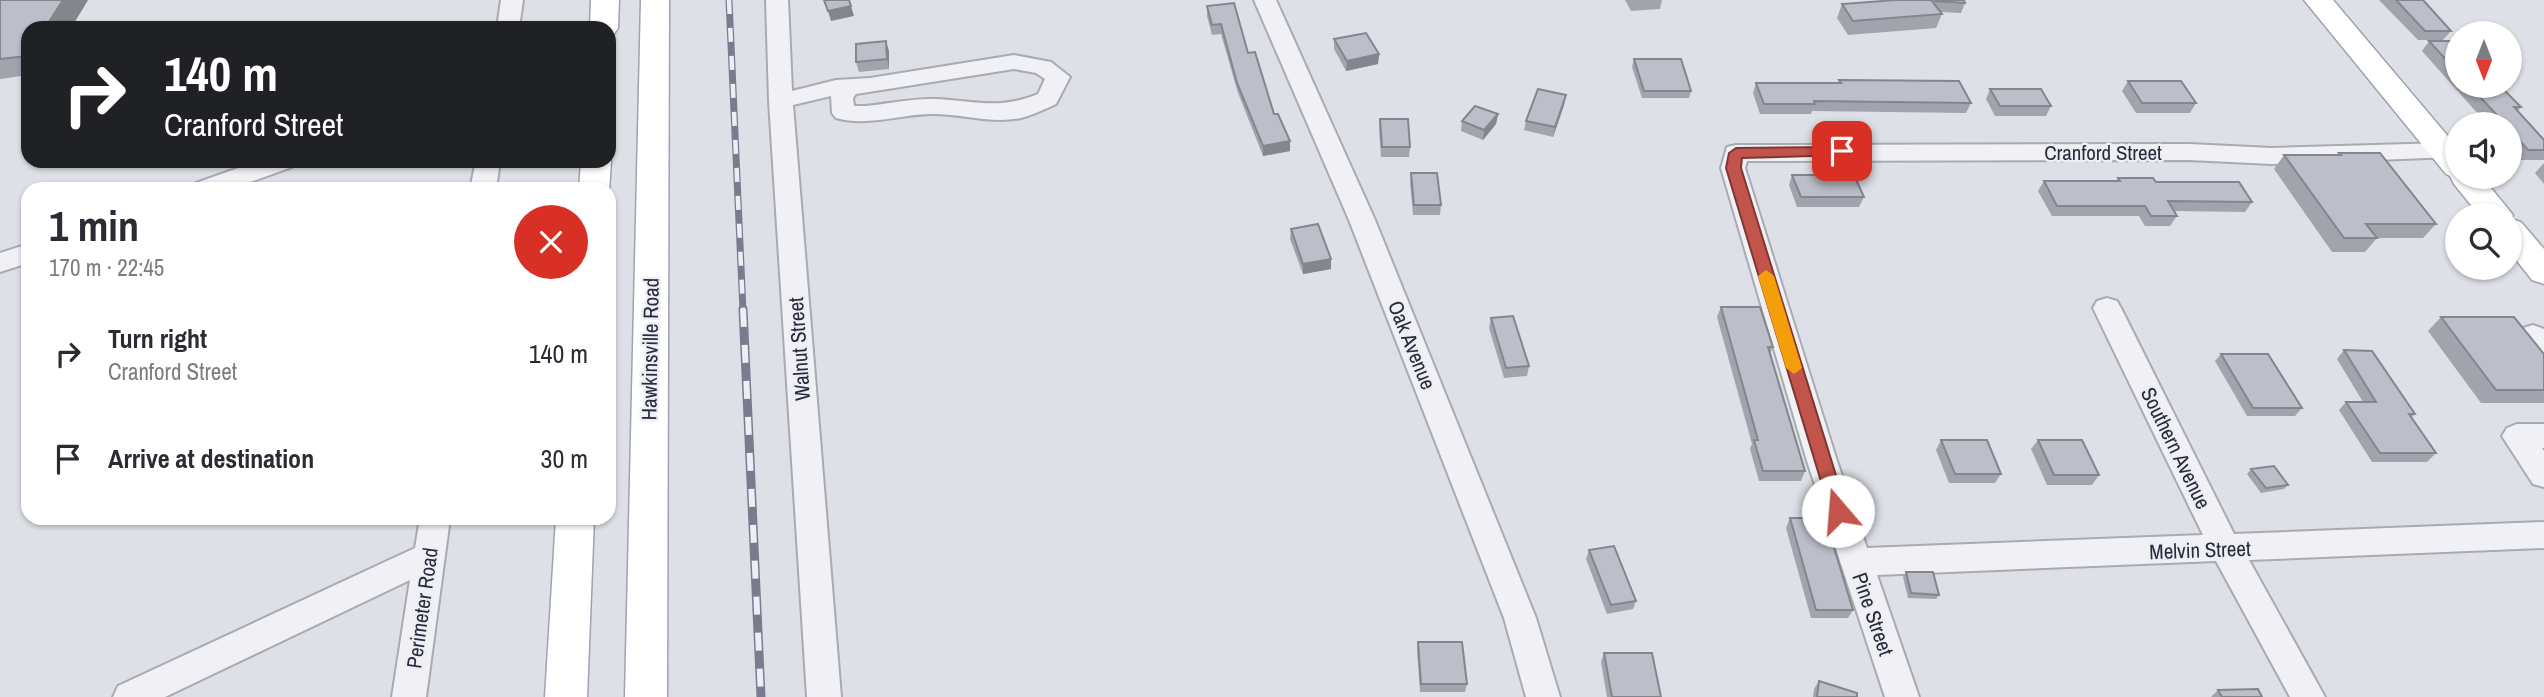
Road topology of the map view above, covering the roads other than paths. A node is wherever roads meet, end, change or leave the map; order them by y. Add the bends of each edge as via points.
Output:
1 (512, 0) edge
2 (606, 0) edge
3 (655, 0) edge
4 (777, 0) edge
5 (1265, 0) edge
6 (2318, 0) edge
7 (509, 21) edge
8 (604, 21) edge
9 (849, 86) junction
10 (781, 101) junction
11 (1762, 151) joint
12 (2445, 153) edge
13 (2445, 159) edge
14 (264, 168) edge
15 (224, 182) edge
16 (2475, 189) edge
17 (2487, 203) edge
18 (2522, 245) edge
19 (21, 256) edge
20 (0, 263) edge
21 (2544, 272) edge
22 (2107, 308) dead end
23 (2544, 436) edge
24 (2544, 475) edge
25 (434, 525) edge
26 (575, 525) edge
27 (2544, 535) edge
28 (2226, 549) junction
29 (430, 556) junction
30 (1855, 562) junction
31 (130, 697) edge
32 (409, 697) edge
33 (566, 697) edge
34 (646, 697) edge
35 (824, 697) edge
36 (1543, 697) edge
37 (1902, 697) edge
38 (2308, 697) edge

1 - 7 street
2 - 8 main road
3 - 34 main road, Hawkinsville Road
4 - 10 street, Walnut Street
5 - 36 street, Oak Avenue via 1362,220 1515,605
6 - 12 main road
9 - 9 street via 1014,62 1043,67 1058,77 1048,99 1018,111 996,113 933,106 844,113 841,98
9 - 10 street
10 - 35 street, Walnut Street
11 - 13 street, Cranford Street via 2175,152
11 - 30 street, Pine Street via 1736,153 1734,168
14 - 15 street
16 - 17 main road
18 - 21 main road
19 - 20 street
22 - 28 street, Southern Avenue
23 - 24 street via 2517,436
25 - 29 street, Perimeter Road
26 - 33 main road
27 - 28 street, Melvin Street
28 - 30 street, Melvin Street
28 - 38 street, Southern Avenue
29 - 31 street
29 - 32 street, Perimeter Road
30 - 37 street, Pine Street

